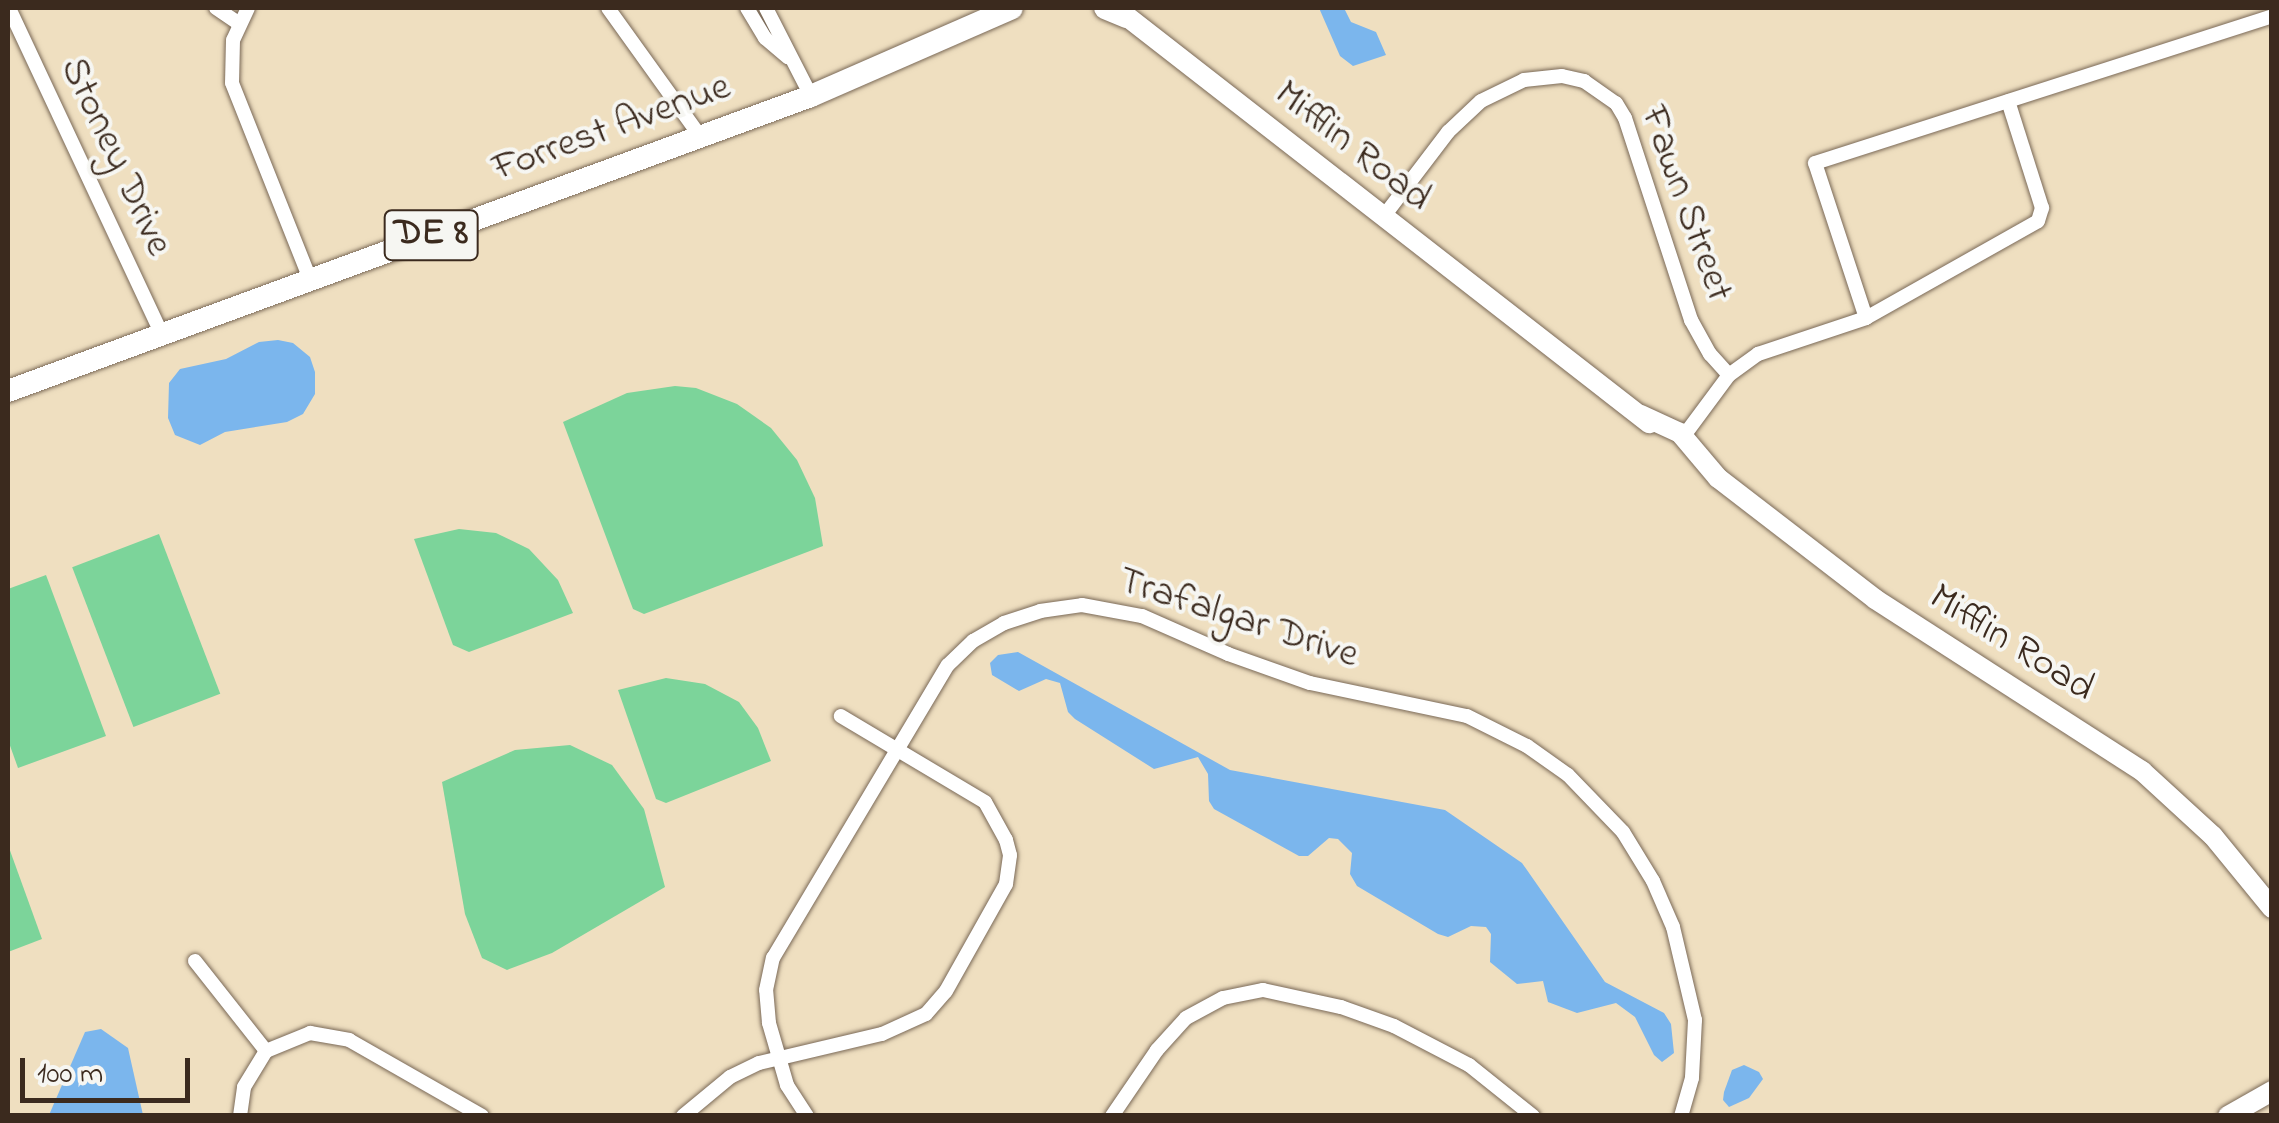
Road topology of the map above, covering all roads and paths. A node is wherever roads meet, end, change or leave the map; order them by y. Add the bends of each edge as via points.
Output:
1 (9, 8) edge
2 (216, 8) edge
3 (248, 8) edge
4 (608, 8) edge
5 (746, 8) edge
6 (766, 8) edge
7 (1117, 10) edge
8 (999, 11) edge
9 (2272, 16) edge
10 (238, 23) junction
11 (793, 60) junction
12 (811, 96) junction
13 (2008, 101) junction
14 (700, 136) junction
15 (1384, 216) junction
16 (310, 279) junction
17 (1866, 318) junction
18 (162, 335) junction
19 (1728, 375) junction
20 (8, 391) edge
21 (1679, 436) junction
22 (841, 716) dead end
23 (896, 748) junction
24 (2272, 908) edge
25 (195, 961) dead end
26 (266, 1051) junction
27 (777, 1057) junction
28 (2272, 1091) edge
29 (240, 1116) edge
30 (482, 1116) edge
31 (683, 1116) edge
32 (807, 1116) edge
33 (1112, 1116) edge
34 (1532, 1116) edge
35 (1681, 1116) edge
36 (2228, 1116) edge

1 - 18 street, Stoney Drive
2 - 10 street
3 - 10 street
4 - 14 street
5 - 11 street via 765,38
6 - 11 street
7 - 15 main road, Mifflin Road
8 - 12 highway, Forrest Avenue / DE 8
9 - 13 street
10 - 16 street via 232,83
11 - 12 street
12 - 14 highway, Forrest Avenue / DE 8
13 - 17 street via 2042,208 2038,221
13 - 17 street via 1815,162
14 - 16 highway, Forrest Avenue / DE 8
15 - 19 street, Fawn Street via 1480,101 1524,80 1584,81 1616,103 1625,118 1691,320
15 - 21 main road, Mifflin Road via 1641,415
16 - 18 highway, Forrest Avenue / DE 8
17 - 19 street via 1772,346
18 - 20 highway, Forrest Avenue / DE 8
19 - 21 street
21 - 24 main road, Mifflin Road via 1718,478 1908,622 2142,770 2214,836
22 - 23 street
23 - 27 street, Trafalgar Drive via 773,958 766,990
23 - 27 street via 995,813 1010,855 1006,884 946,992 926,1014 882,1034
23 - 35 street, Trafalgar Drive via 936,681 973,641 1021,616 1082,605 1142,616 1310,683 1433,706 1487,724 1528,746 1592,796 1624,832 1653,881 1681,950 1695,1020 1692,1078
25 - 26 street
26 - 29 street via 244,1087
26 - 30 street via 295,1036 336,1036
27 - 31 street via 730,1077
27 - 32 street, Trafalgar Drive
28 - 36 main road
33 - 34 street via 1186,1018 1223,998 1262,990 1394,1026 1469,1066

